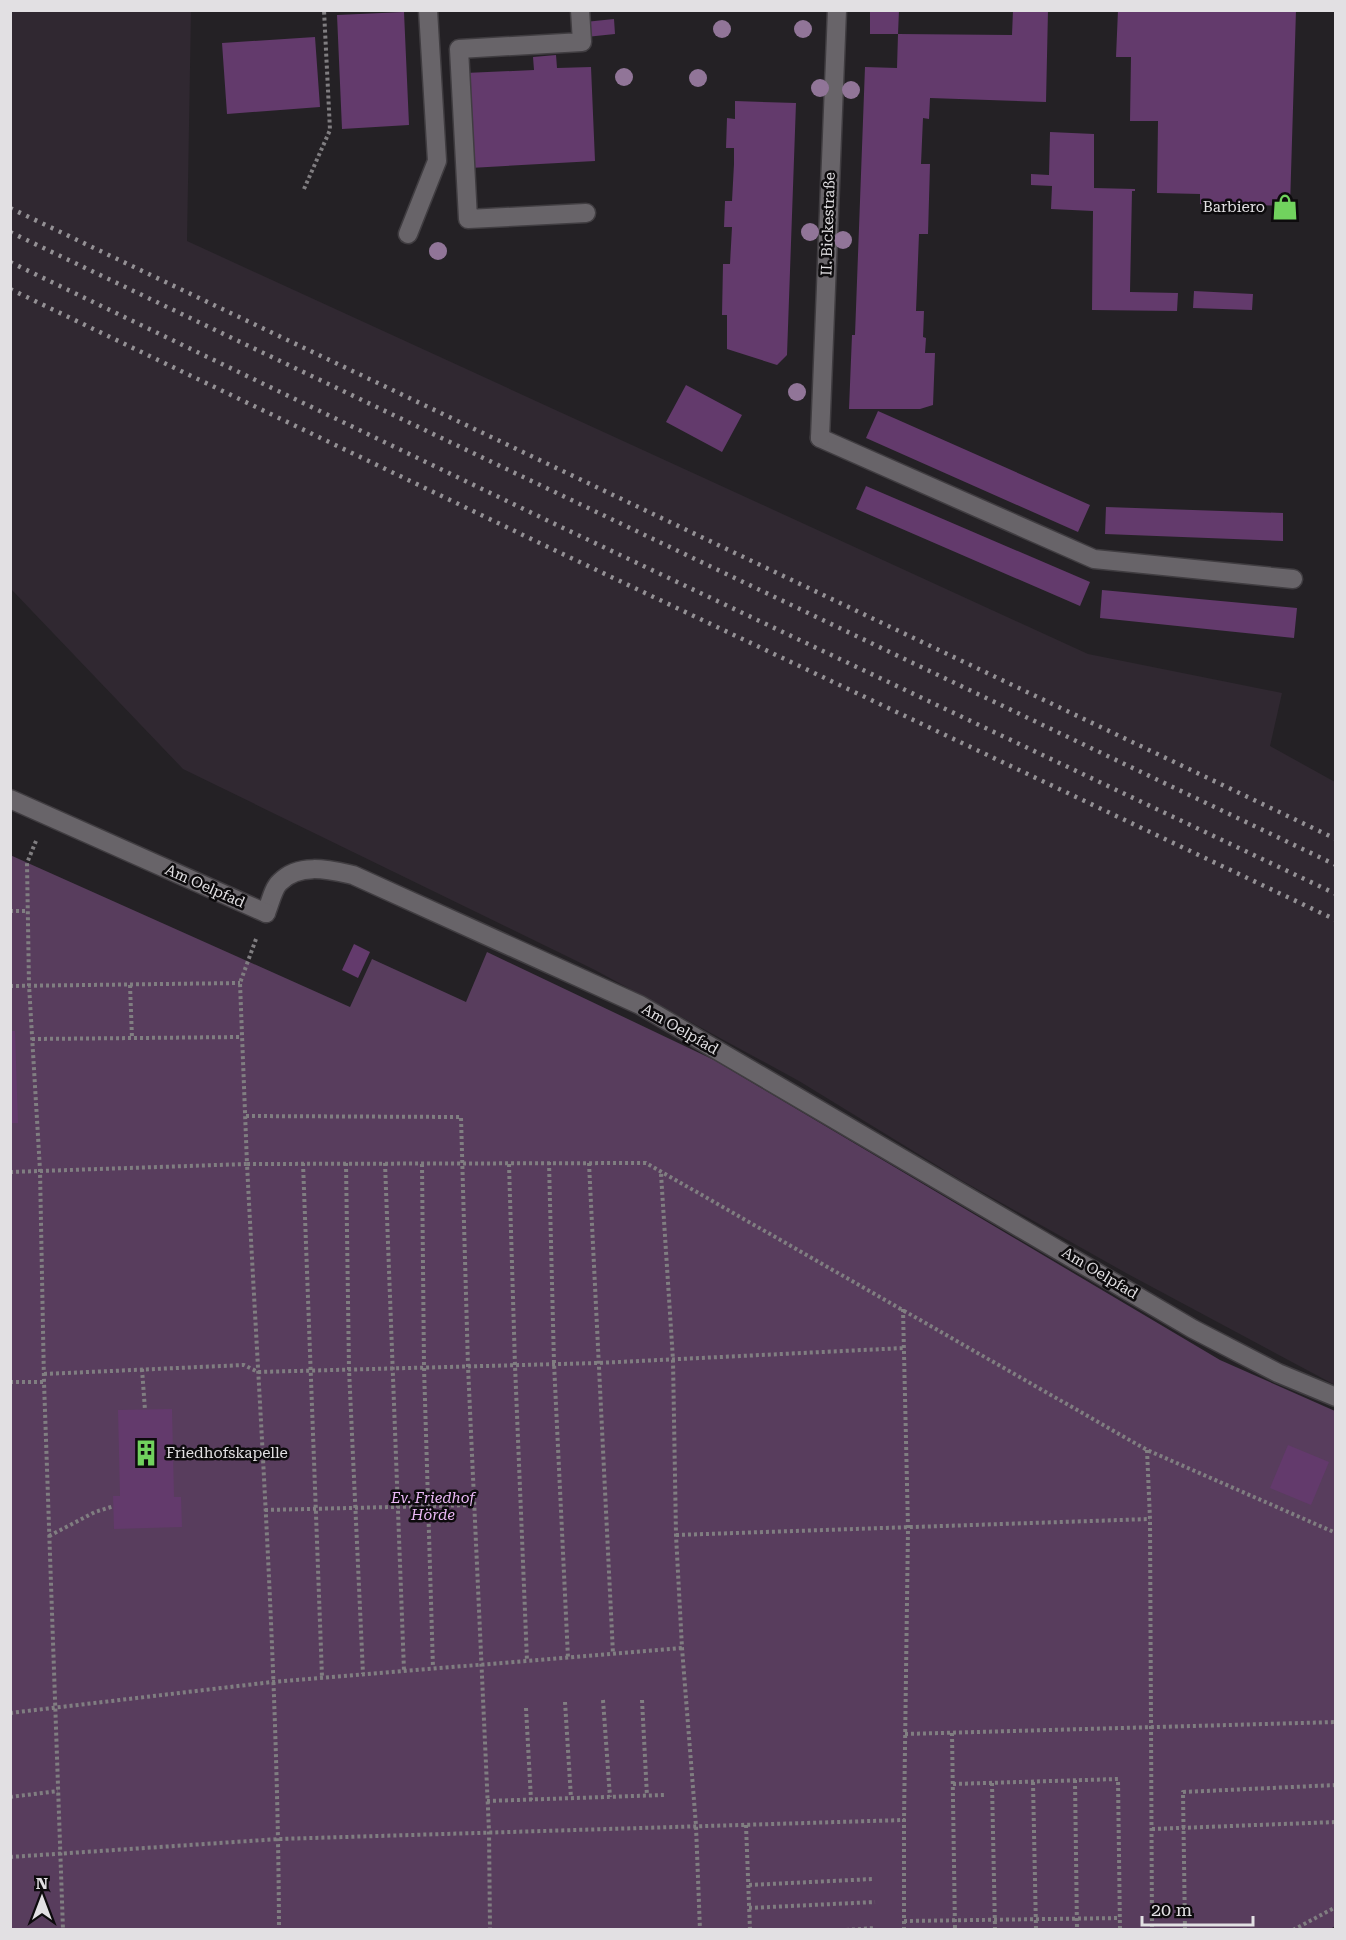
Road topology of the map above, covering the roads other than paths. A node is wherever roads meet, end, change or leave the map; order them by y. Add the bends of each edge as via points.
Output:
1 (428, 10) edge
2 (580, 10) edge
3 (837, 10) edge
4 (586, 213) dead end
5 (408, 234) dead end
6 (1293, 579) dead end
7 (10, 799) edge
8 (1335, 1397) edge

1 - 5 street via 437,161
2 - 4 street via 582,42 459,48 468,219
3 - 6 street, II. Bickestraße via 820,438 1094,559
7 - 8 street, Am Oelpfad via 266,913 279,882 299,870 327,869 353,875 650,1011 1193,1329

